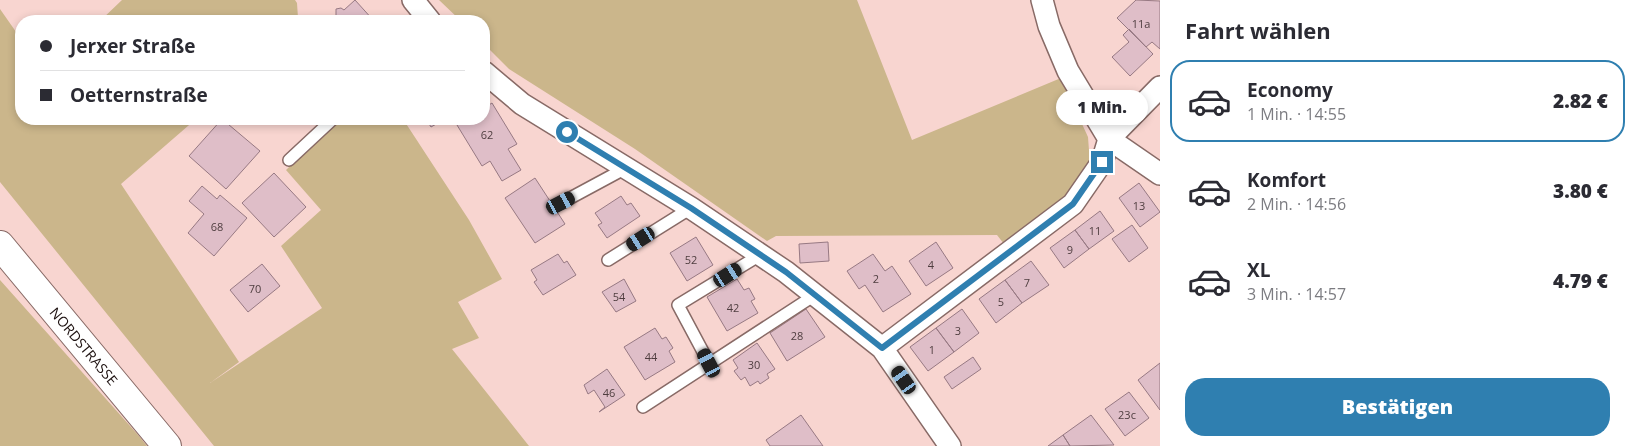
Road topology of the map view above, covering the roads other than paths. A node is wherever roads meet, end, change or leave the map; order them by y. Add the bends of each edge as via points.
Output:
1 (413, 0) edge
2 (1042, 0) edge
3 (425, 15) edge
4 (490, 77) edge
5 (1160, 87) edge
6 (326, 125) edge
7 (1109, 140) junction
8 (289, 160) dead end
9 (626, 168) junction
10 (1160, 174) edge
11 (561, 203) dead end
12 (691, 208) junction
13 (0, 245) edge
14 (760, 255) junction
15 (608, 260) dead end
16 (815, 295) junction
17 (882, 348) junction
18 (709, 363) junction
19 (643, 407) dead end
20 (167, 446) edge
21 (950, 446) edge

1 - 3 street
2 - 7 street via 1068,71
4 - 9 street via 522,104
5 - 7 street
6 - 8 lane
7 - 10 street
7 - 17 street via 1102,162 1073,204
9 - 11 lane
9 - 12 street
12 - 14 street
12 - 15 lane
13 - 20 main road, NORDSTRASSE
14 - 16 street
14 - 18 lane via 678,306
16 - 17 street
16 - 18 lane
17 - 21 street
18 - 19 lane

